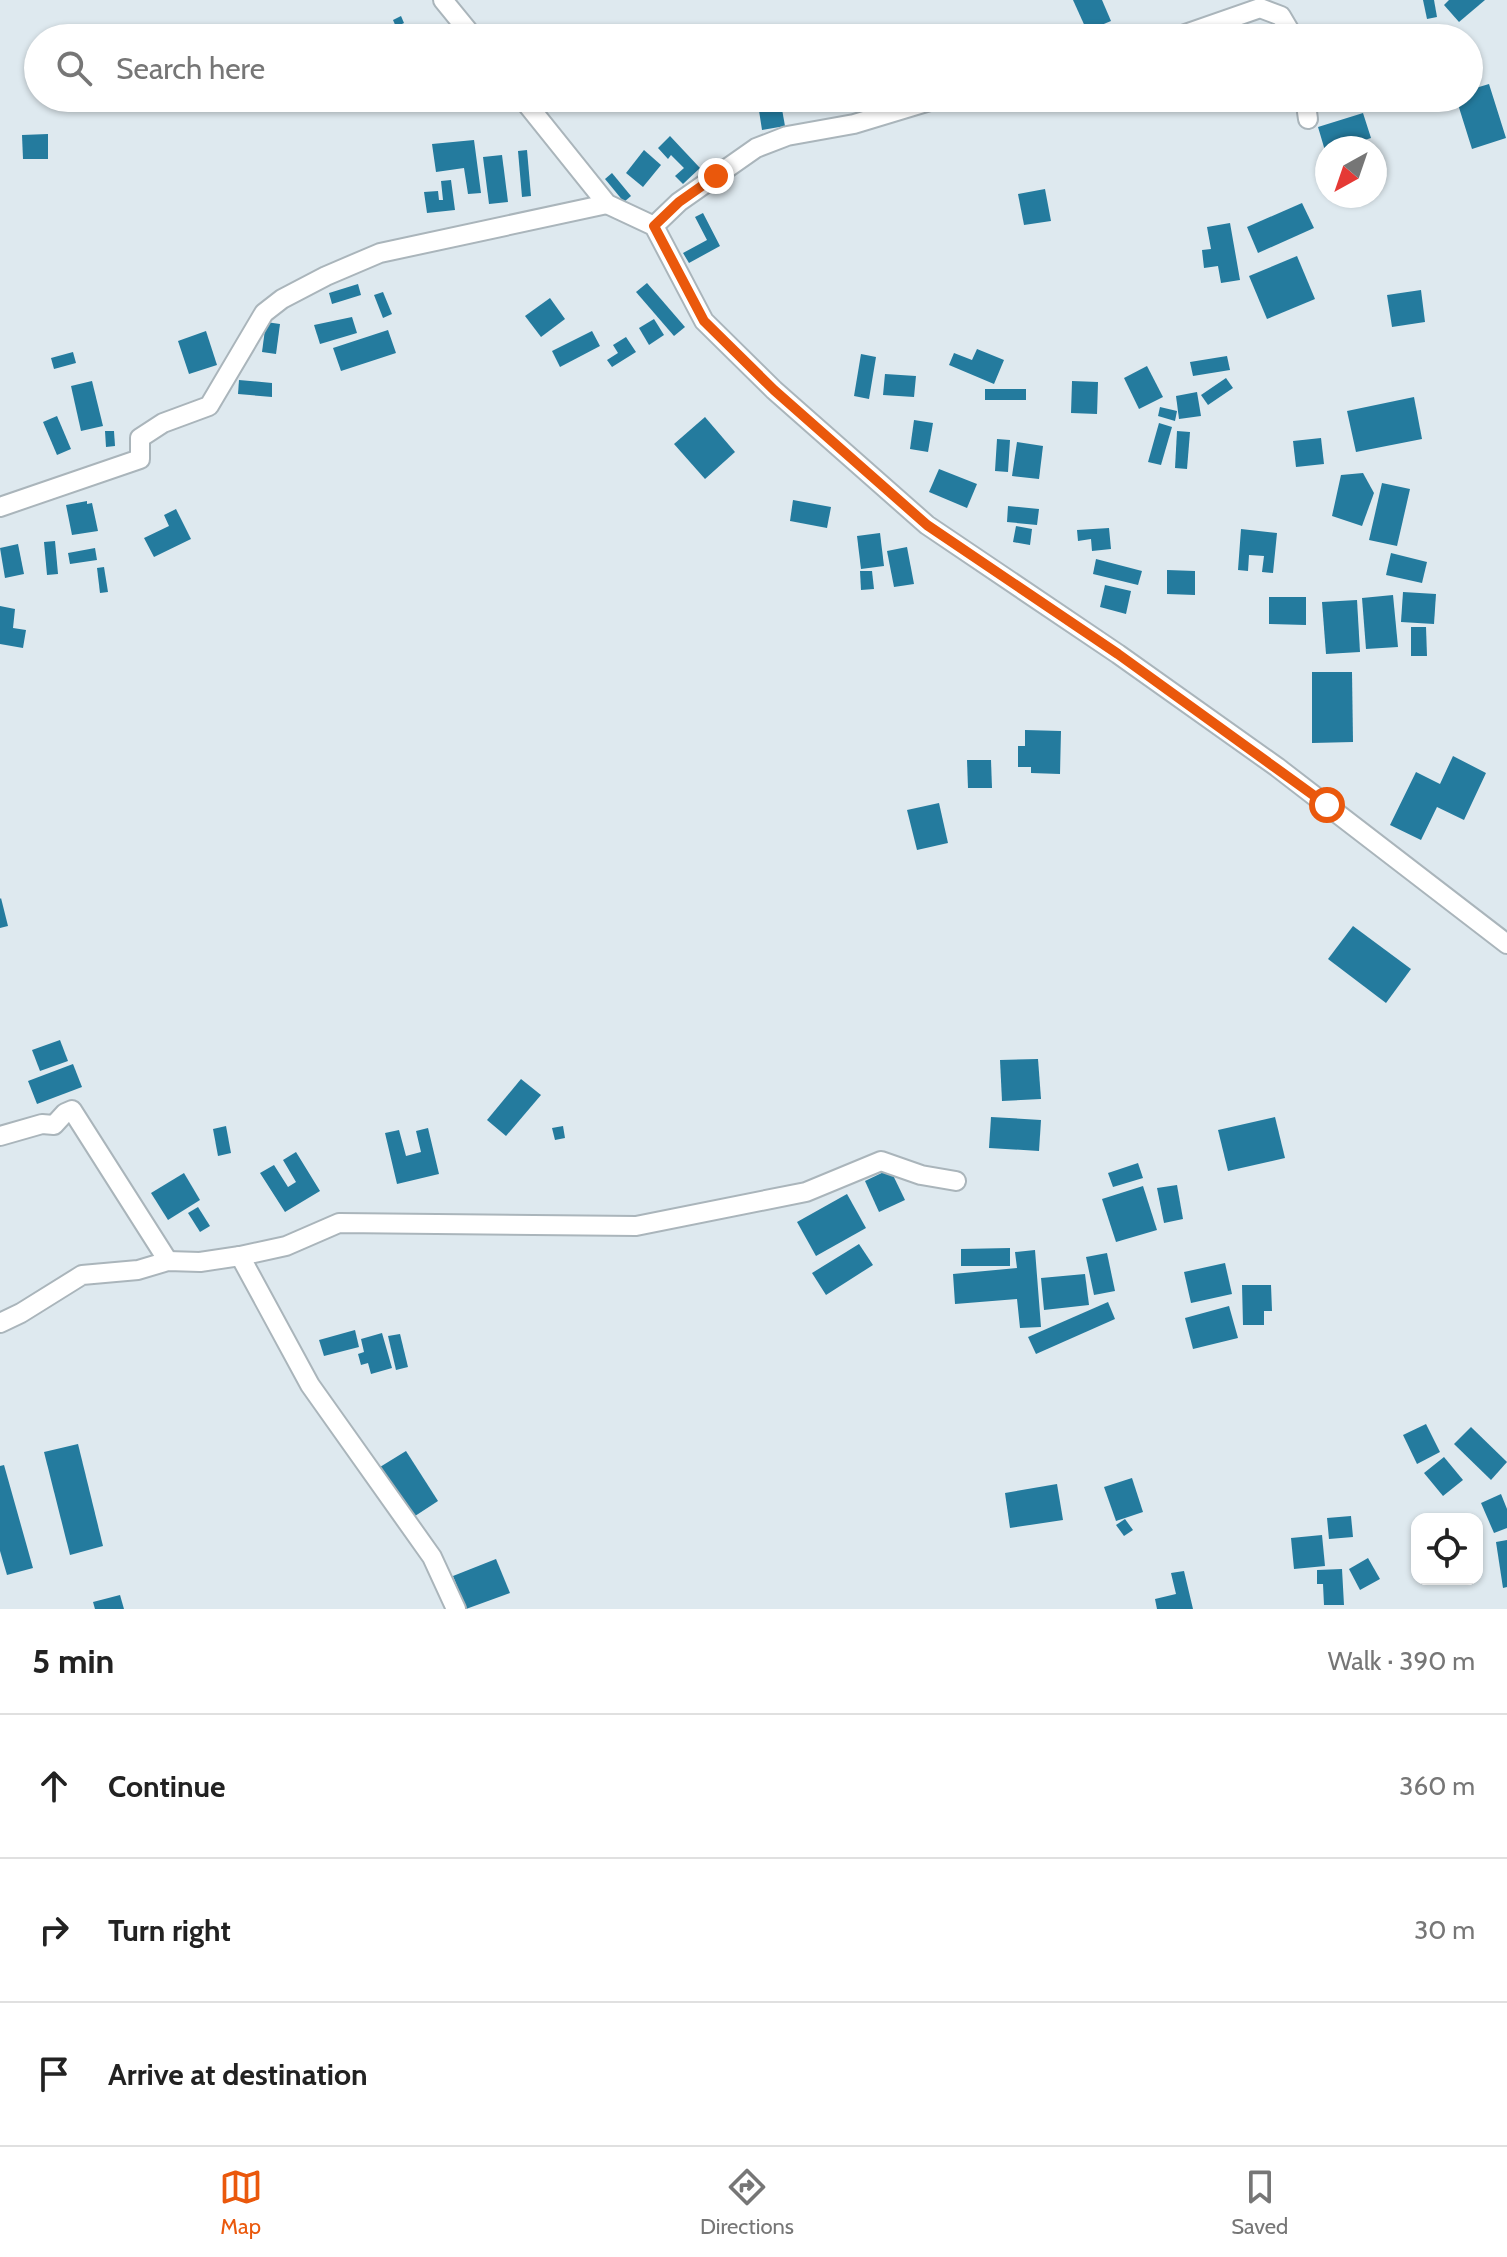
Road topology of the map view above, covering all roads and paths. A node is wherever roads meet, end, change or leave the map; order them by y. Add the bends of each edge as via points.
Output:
1 (443, 0) edge
2 (463, 24) edge
3 (1214, 24) edge
4 (1286, 24) edge
5 (533, 112) edge
6 (894, 112) edge
7 (1307, 112) edge
8 (1308, 119) dead end
9 (607, 204) junction
10 (654, 226) junction
11 (0, 507) edge
12 (1507, 944) edge
13 (0, 1136) edge
14 (956, 1181) dead end
15 (240, 1256) junction
16 (168, 1261) junction
17 (0, 1323) edge
18 (456, 1609) edge

1 - 2 street
3 - 4 street via 1260,8 1281,16
5 - 9 street
6 - 10 street via 756,148
7 - 8 street
9 - 10 street
9 - 11 street via 380,253 326,276 264,313 209,406 140,438 140,459
10 - 12 street via 704,321 927,525 1277,767
13 - 16 street via 54,1125 72,1110
14 - 15 street via 881,1161 806,1192 636,1226 339,1223 286,1246
15 - 16 street
15 - 18 street via 310,1385 432,1557
16 - 17 street via 138,1270 82,1275

